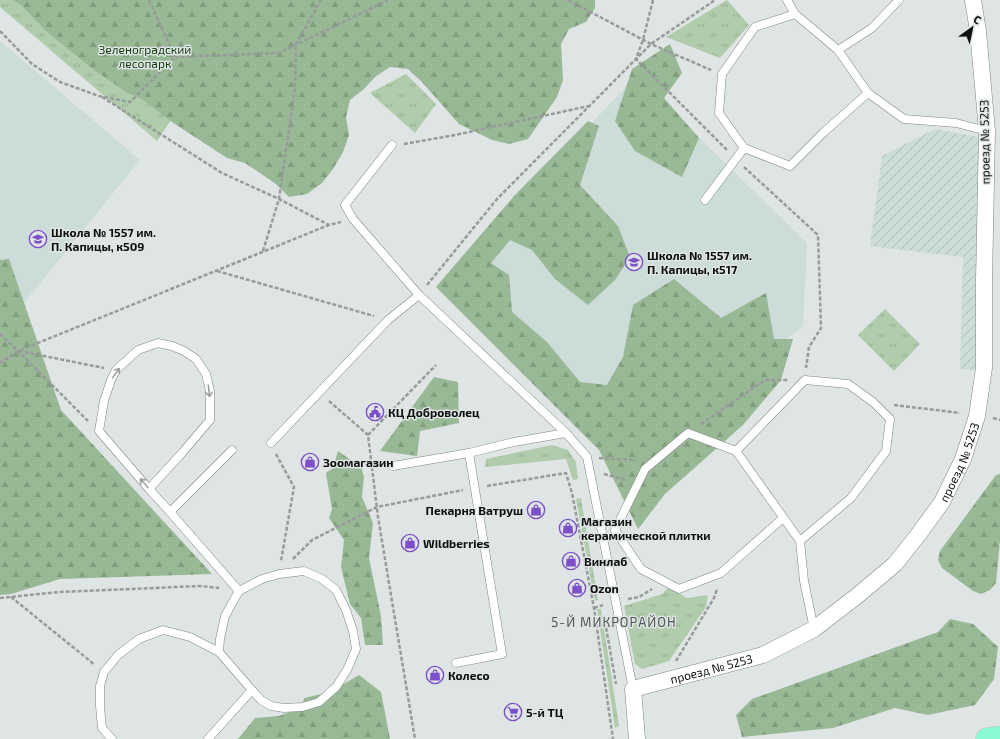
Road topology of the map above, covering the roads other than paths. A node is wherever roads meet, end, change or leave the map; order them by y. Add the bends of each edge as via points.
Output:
1 (787, 0) edge
2 (899, 0) edge
3 (973, 0) edge
4 (795, 14) junction
5 (838, 50) junction
6 (868, 92) junction
7 (987, 131) junction
8 (392, 146) road end
9 (744, 148) junction
10 (705, 200) dead end
11 (419, 295) junction
12 (566, 433) junction
13 (271, 444) road end
14 (232, 450) dead end
15 (736, 451) junction
16 (470, 454) junction
17 (393, 466) dead end
18 (149, 489) junction
19 (170, 512) junction
20 (784, 518) junction
21 (800, 541) junction
22 (239, 591) junction
23 (814, 629) junction
24 (219, 652) junction
25 (456, 663) dead end
26 (634, 689) junction
27 (252, 690) junction
28 (1000, 736) edge
29 (112, 739) edge
30 (208, 739) edge
31 (637, 739) edge
32 (987, 739) edge

1 - 4 lane
2 - 5 lane via 872,28
3 - 7 street, проезд № 5253
4 - 5 lane
4 - 9 lane via 756,27 722,74 719,113
5 - 6 lane
6 - 7 lane via 904,119 956,123
6 - 9 lane via 790,166
7 - 23 street, проезд № 5253 via 984,368 977,416 964,459 942,502 895,564
8 - 11 lane via 345,205 353,219
9 - 10 lane
11 - 12 lane
11 - 13 lane via 388,320
12 - 16 lane via 514,442
12 - 26 lane via 587,457
14 - 19 lane
15 - 20 lane
15 - 20 lane via 688,433 645,469 615,530 641,569 679,589 721,573
15 - 21 lane via 805,380 848,384 890,418 886,451 851,498
16 - 17 lane
16 - 25 lane via 502,654
18 -> 18 lane via 99,431 104,401 116,370 138,350 158,343 184,351 196,359 206,374 210,391 210,420
18 - 19 lane
19 - 22 lane
20 - 21 lane
21 - 23 lane via 804,581
22 - 24 lane via 225,616
22 - 27 lane via 262,579 279,574 304,571 322,578 336,590 346,610 356,649 336,687 319,702 302,707 271,706 260,700
23 - 26 street, проезд № 5253 via 763,655
24 - 27 lane
24 - 29 lane via 190,637 163,630 139,639 118,655 104,672 100,686 102,728
26 - 31 street
27 - 30 lane
28 - 32 main road

